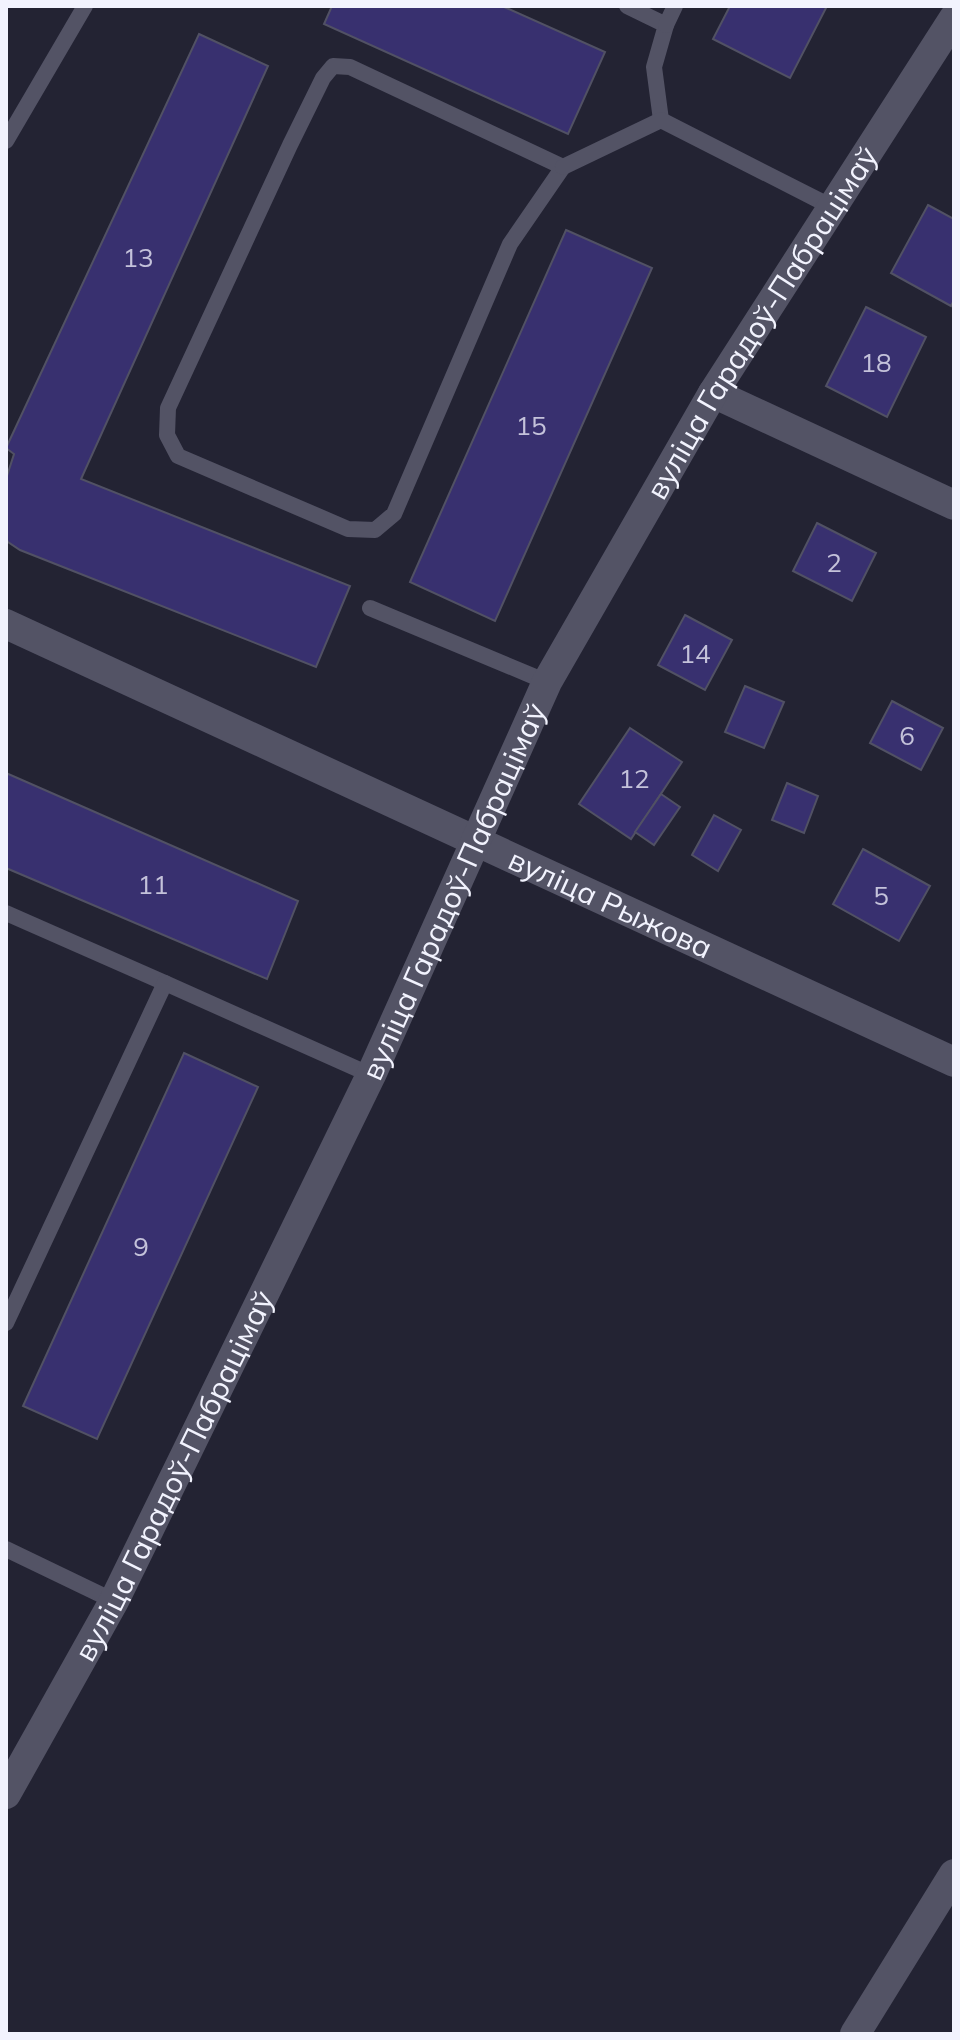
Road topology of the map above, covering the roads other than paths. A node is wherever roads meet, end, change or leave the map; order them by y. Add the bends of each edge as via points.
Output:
1 (85, 6) edge
2 (627, 6) edge
3 (675, 6) edge
4 (954, 18) edge
5 (666, 25) junction
6 (661, 120) junction
7 (6, 141) edge
8 (563, 167) junction
9 (832, 207) junction
10 (713, 393) junction
11 (954, 505) edge
12 (370, 608) dead end
13 (6, 624) edge
14 (547, 682) junction
15 (477, 841) junction
16 (6, 913) edge
17 (165, 983) junction
18 (954, 1062) edge
19 (371, 1075) junction
20 (6, 1323) edge
21 (6, 1549) edge
22 (114, 1601) junction
23 (6, 1794) edge
24 (954, 1874) edge
25 (855, 2034) edge

1 - 7 lane
2 - 5 lane
3 - 5 lane
4 - 9 street, вуліца Гарадоў-Пабрацімаў
5 - 6 lane via 654,67
6 - 8 lane
6 - 9 lane
8 - 8 lane via 350,67 333,66 290,145 168,408 167,435 178,456 348,529 375,530 394,514 510,244
9 - 10 street, вуліца Гарадоў-Пабрацімаў
10 - 11 street
10 - 14 street, вуліца Гарадоў-Пабрацімаў
12 - 14 lane
13 - 15 street, вуліца Рыжова
14 - 15 street, вуліца Гарадоў-Пабрацімаў
15 - 18 street, вуліца Рыжова
15 - 19 street, вуліца Гарадоў-Пабрацімаў
16 - 17 lane
17 - 19 lane
17 - 20 lane
19 - 22 street, вуліца Гарадоў-Пабрацімаў
21 - 22 lane
22 - 23 street, вуліца Гарадоў-Пабрацімаў
24 - 25 street

